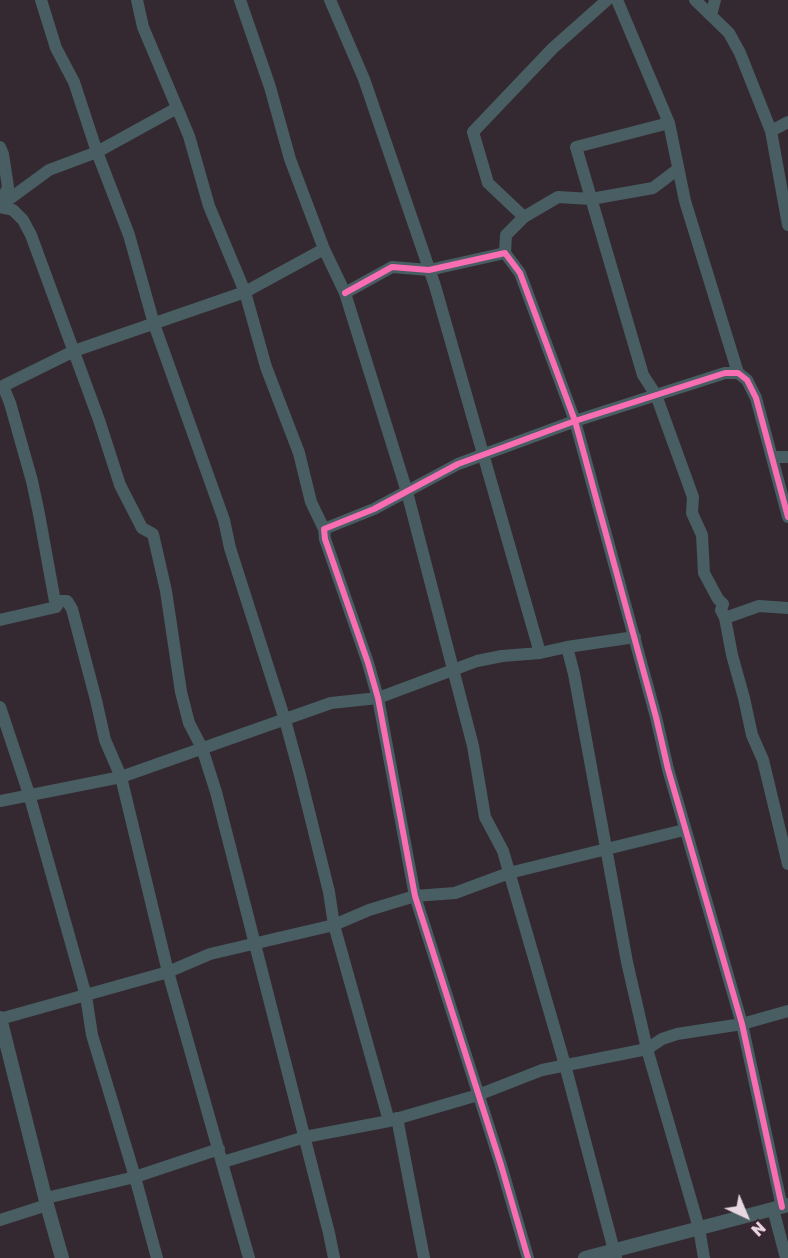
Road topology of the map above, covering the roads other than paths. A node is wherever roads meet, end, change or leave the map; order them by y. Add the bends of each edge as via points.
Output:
1 (40, 0) edge
2 (137, 0) edge
3 (240, 0) edge
4 (330, 0) edge
5 (607, 0) edge
6 (617, 0) edge
7 (695, 0) edge
8 (716, 0) edge
9 (711, 15) junction
10 (177, 108) junction
11 (788, 122) edge
12 (669, 123) junction
13 (771, 131) junction
14 (0, 147) edge
15 (97, 152) junction
16 (678, 169) junction
17 (591, 199) junction
18 (0, 206) edge
19 (524, 217) junction
20 (788, 225) edge
21 (324, 249) junction
22 (506, 254) junction
23 (429, 270) junction
24 (245, 292) junction
25 (345, 293) junction
26 (154, 324) junction
27 (74, 351) junction
28 (738, 373) junction
29 (2, 387) edge
30 (656, 396) junction
31 (575, 421) junction
32 (483, 455) junction
33 (772, 457) junction
34 (788, 457) edge
35 (407, 492) junction
36 (788, 517) edge
37 (324, 529) junction
38 (56, 607) junction
39 (788, 608) edge
40 (725, 618) junction
41 (0, 620) edge
42 (634, 637) junction
43 (567, 647) junction
44 (540, 653) junction
45 (454, 670) junction
46 (378, 698) junction
47 (0, 707) edge
48 (285, 720) junction
49 (202, 748) junction
50 (121, 777) junction
51 (29, 794) junction
52 (0, 801) edge
53 (684, 830) junction
54 (606, 849) junction
55 (788, 864) edge
56 (509, 873) junction
57 (415, 896) junction
58 (334, 925) junction
59 (254, 944) junction
60 (168, 972) junction
61 (86, 996) junction
62 (788, 1011) edge
63 (0, 1019) edge
64 (742, 1024) junction
65 (647, 1049) junction
66 (565, 1065) junction
67 (478, 1095) junction
68 (393, 1119) junction
69 (304, 1137) junction
70 (219, 1149) junction
71 (223, 1162) junction
72 (135, 1177) junction
73 (46, 1202) junction
74 (781, 1207) edge
75 (0, 1220) edge
76 (699, 1228) junction
77 (615, 1254) edge
78 (62, 1258) edge
79 (157, 1258) edge
80 (249, 1258) edge
81 (334, 1258) edge
82 (424, 1258) edge
83 (528, 1258) edge
84 (585, 1258) edge
85 (704, 1258) edge
86 (786, 1258) edge

1 - 15 street via 56,48 74,82
2 - 10 street via 143,27
3 - 21 street
4 - 23 street via 364,79
5 - 19 street via 553,48 473,132 488,183
6 - 12 street
7 - 9 street
8 - 9 street
9 - 13 street via 729,33 740,53
10 - 15 street
10 - 24 street via 209,206
11 - 13 street
12 - 16 street
12 - 17 street via 576,147
13 - 20 street
14 - 18 street via 8,186
15 - 18 street via 49,170
15 - 26 street via 129,236
16 - 17 street via 653,188
16 - 28 street
17 - 19 street via 558,197
17 - 30 street via 642,375
18 - 27 street via 13,210 23,220
19 - 22 street via 506,235
21 - 24 street
21 - 25 street
22 - 23 street
22 - 31 street via 520,273
23 - 25 street via 392,267
23 - 32 street
24 - 26 street
24 - 37 street via 266,367 299,453 311,502
25 - 35 street
26 - 27 street
26 - 48 street via 224,520
27 - 29 street
27 - 49 street via 120,484 142,528 153,534 181,692 189,723
28 - 30 street via 725,373
28 - 33 street via 747,380 756,398
29 - 38 street via 10,403 37,503
30 - 31 street
30 - 40 street via 693,496 692,513 702,534 704,573 723,604
31 - 32 street
31 - 42 street
32 - 35 street
32 - 44 street
33 - 34 street
33 - 36 street
35 - 37 street
35 - 45 street
37 - 46 street
38 - 41 street
38 - 50 street via 60,601 67,601 72,609 105,740
39 - 40 street via 759,606
40 - 55 street
42 - 43 street
42 - 53 street
43 - 44 street
43 - 54 street
44 - 45 street via 502,656
45 - 46 street
45 - 56 street via 485,817 503,851
46 - 48 street via 331,703
46 - 57 street
47 - 51 street
48 - 49 street
48 - 58 street
49 - 50 street
49 - 59 street
50 - 51 street
50 - 60 street
51 - 52 street
51 - 61 street
53 - 54 street
53 - 64 street
54 - 56 street
54 - 65 street
56 - 57 street via 455,893
56 - 66 street
57 - 58 street
57 - 67 street
58 - 59 street
58 - 68 street
59 - 60 street via 210,954
59 - 69 street
60 - 61 street
60 - 70 street
61 - 63 street
61 - 72 street via 93,1035
62 - 64 street
63 - 73 street
64 - 65 street via 677,1034
64 - 74 street
65 - 66 street
65 - 76 street
66 - 67 street
66 - 77 street
67 - 68 street
67 - 83 street
68 - 69 street
68 - 82 street
69 - 71 street
69 - 81 street
70 - 71 street
70 - 72 street
71 - 80 street
72 - 73 street
72 - 79 street
73 - 75 street
73 - 78 street
74 - 76 street
74 - 86 street
76 - 77 street
76 - 85 street
77 - 84 street

